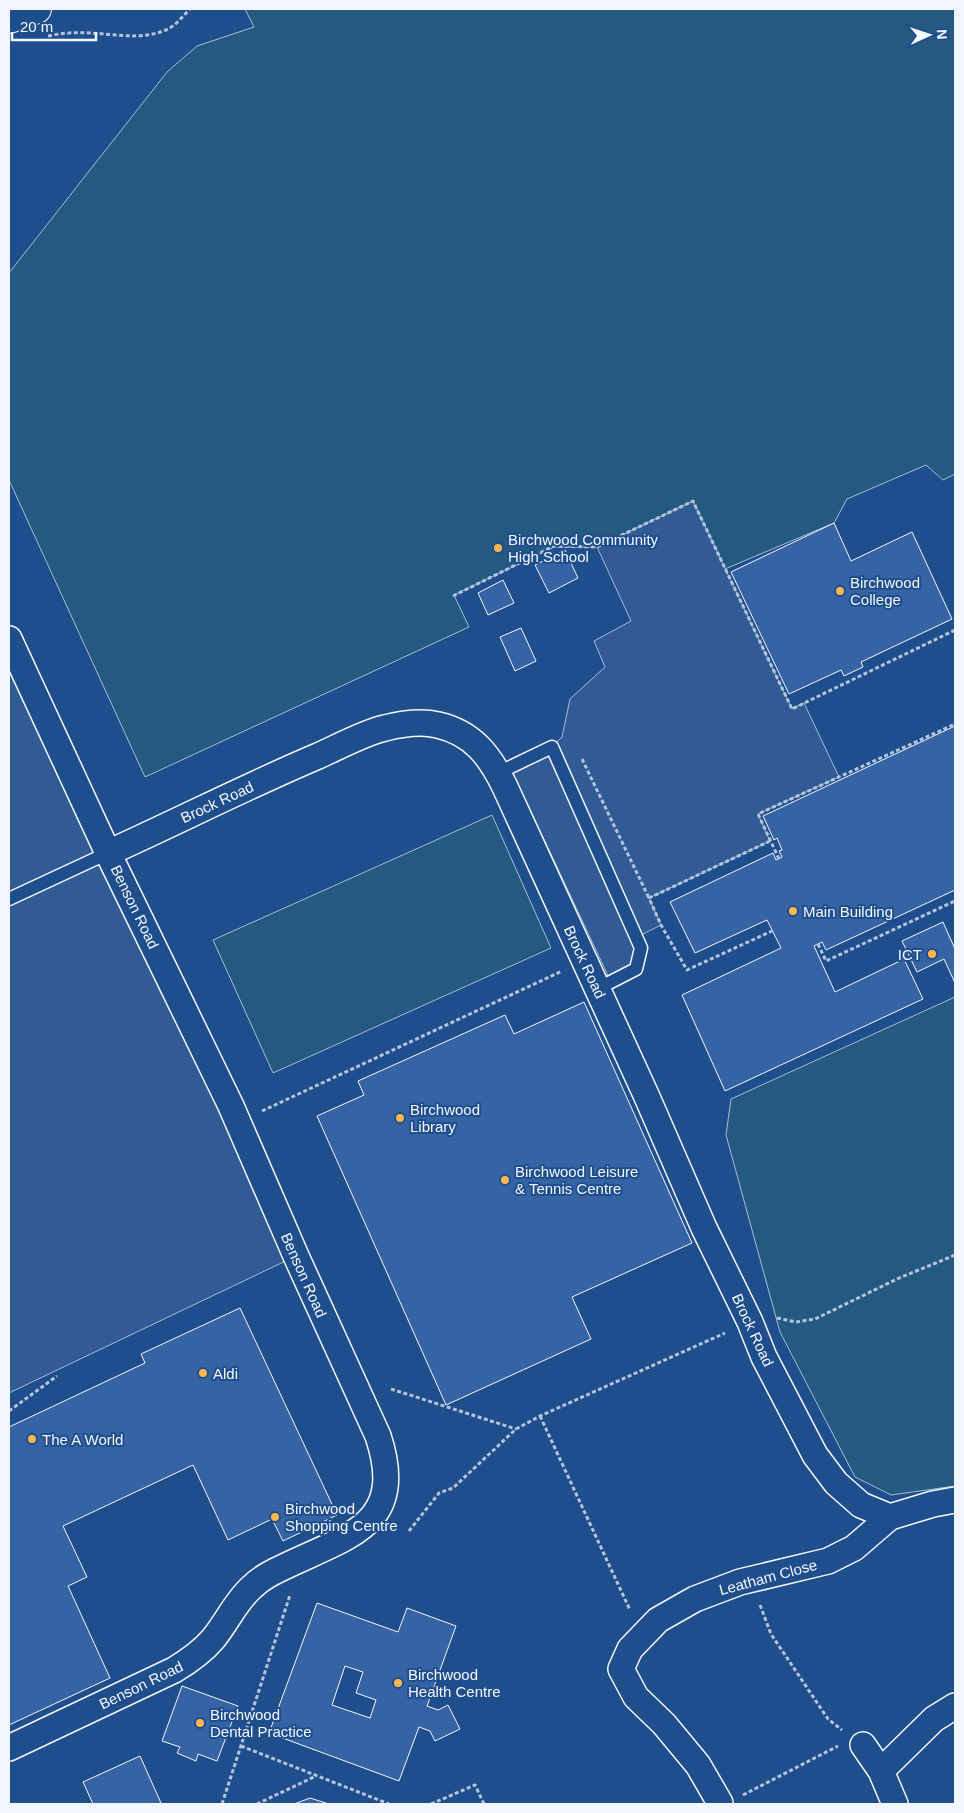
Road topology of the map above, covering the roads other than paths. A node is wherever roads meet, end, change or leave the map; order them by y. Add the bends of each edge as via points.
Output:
1 (37, 9) edge
2 (9, 18) edge
3 (9, 639) edge
4 (498, 773) junction
5 (108, 853) junction
6 (9, 900) edge
7 (597, 989) junction
8 (955, 1500) edge
9 (890, 1518) junction
10 (955, 1706) edge
11 (858, 1742) road end
12 (9, 1748) edge
13 (881, 1771) junction
14 (726, 1801) edge
15 (894, 1804) edge

1 - 2 street
3 - 5 street, Benson Road
4 - 5 street, Brock Road via 483,750 462,733 437,725 410,723 383,728
4 - 7 street, Brock Road
4 - 7 lane via 552,747 642,948 636,969
5 - 6 lane
5 - 12 street, Benson Road via 238,1122 378,1436 387,1473 380,1505 362,1528 267,1575 252,1586 214,1638 188,1661
7 - 9 street, Brock Road via 764,1357 815,1455 836,1483 861,1505
8 - 9 street
9 - 14 street, Leatham Close via 854,1548 828,1561 740,1582 695,1599 658,1620 630,1648 621,1669 636,1697 664,1724
10 - 13 street via 934,1719
11 - 13 street
13 - 15 street

